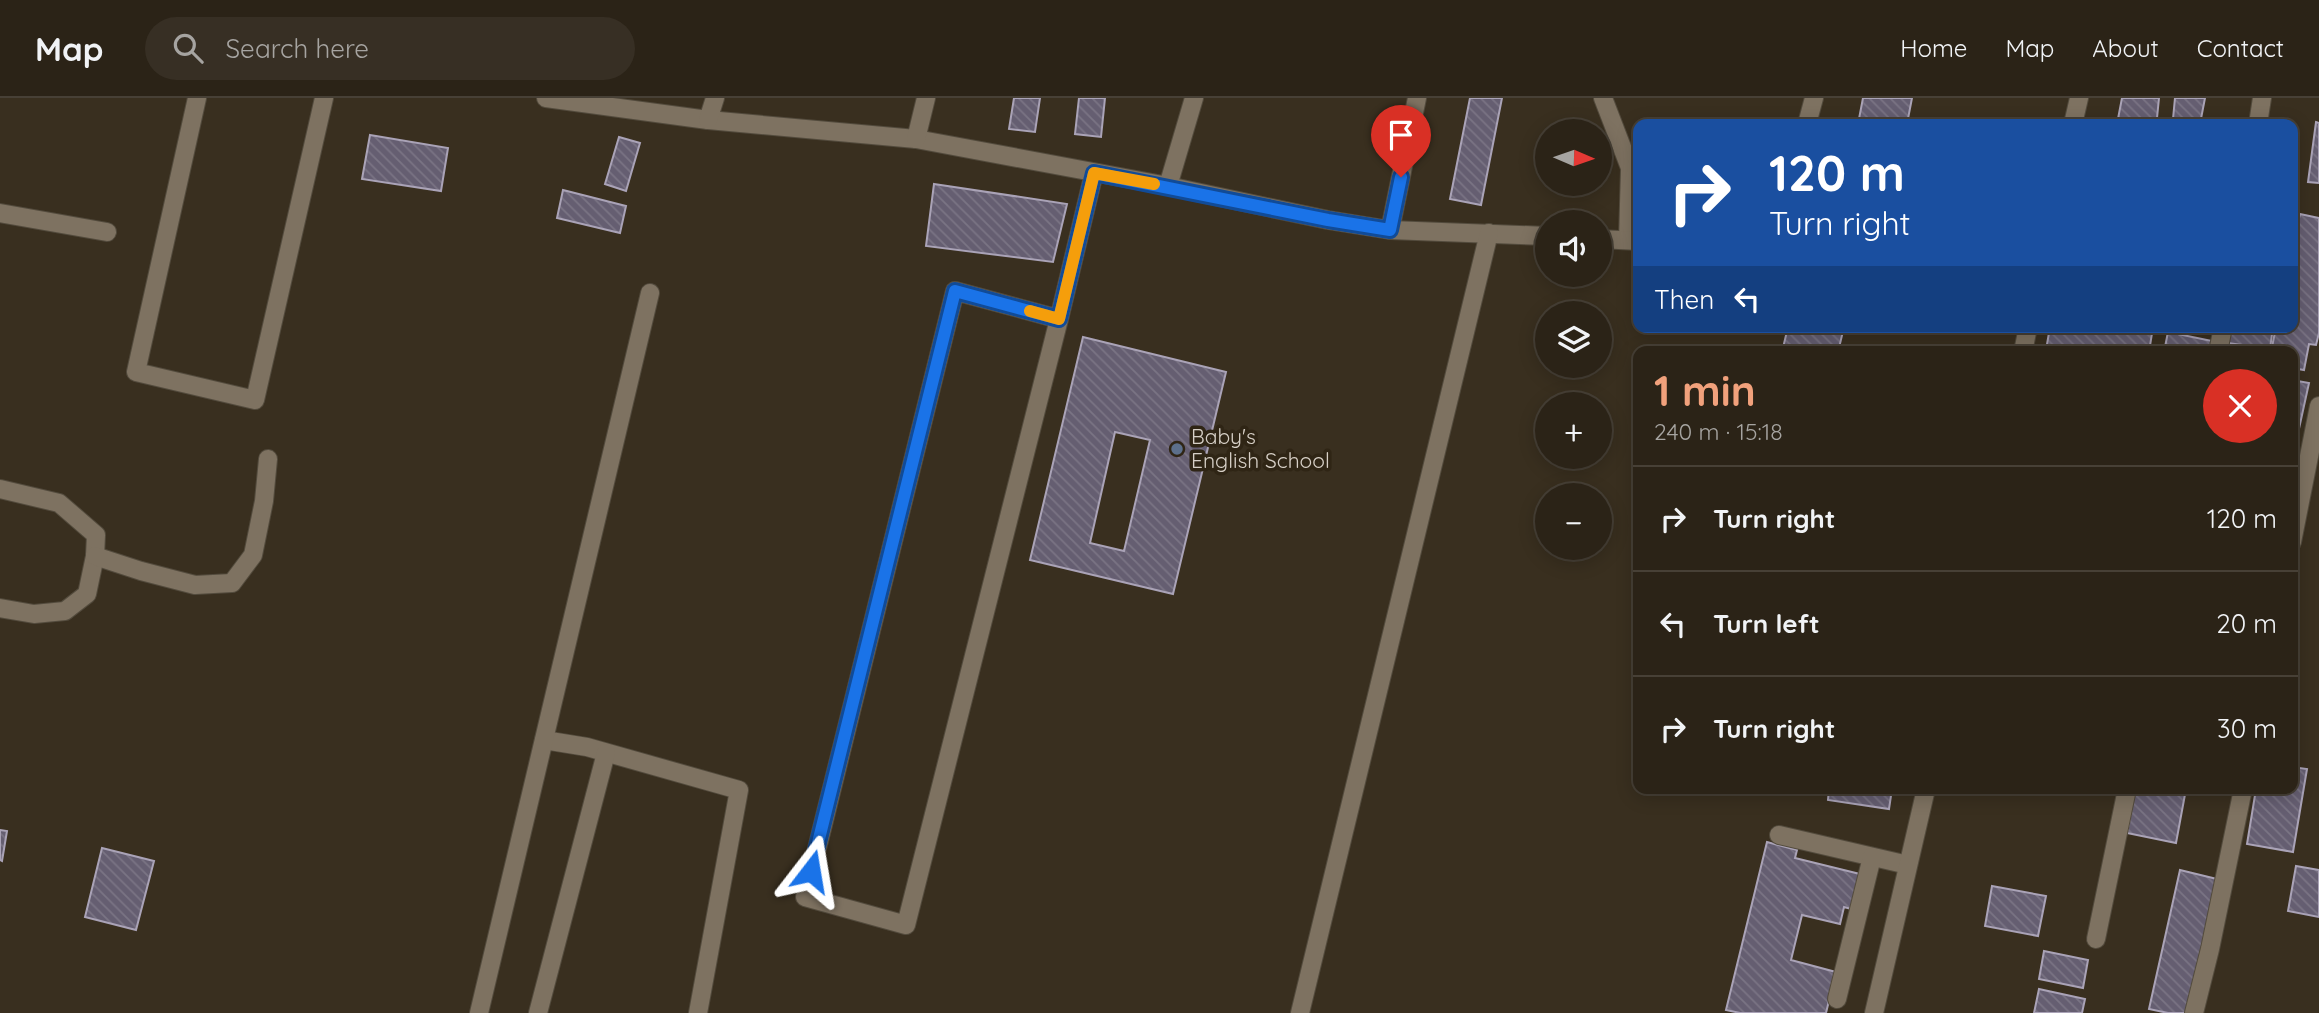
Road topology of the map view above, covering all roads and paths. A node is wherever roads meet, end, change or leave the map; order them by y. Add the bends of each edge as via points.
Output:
1 (197, 98) edge
2 (324, 98) edge
3 (550, 98) edge
4 (715, 98) edge
5 (926, 98) edge
6 (1194, 98) edge
7 (1417, 98) edge
8 (1603, 98) edge
9 (1814, 98) edge
10 (2079, 98) edge
11 (2262, 98) edge
12 (1808, 119) edge
13 (2074, 119) edge
14 (2259, 119) edge
15 (708, 120) junction
16 (916, 139) junction
17 (1094, 173) junction
18 (1168, 186) junction
19 (0, 213) edge
20 (1390, 230) junction
21 (107, 232) dead end
22 (1489, 233) junction
23 (1535, 235) edge
24 (1612, 239) edge
25 (1633, 240) edge
26 (650, 293) dead end
27 (1059, 319) junction
28 (2319, 406) edge
29 (268, 459) dead end
30 (0, 489) edge
31 (2298, 512) edge
32 (95, 556) junction
33 (0, 608) edge
34 (544, 740) junction
35 (606, 754) junction
36 (1925, 794) edge
37 (2126, 794) edge
38 (2242, 794) edge
39 (1779, 835) dead end
40 (1871, 857) junction
41 (1908, 864) junction
42 (2096, 939) dead end
43 (1837, 999) dead end
44 (479, 1013) edge
45 (538, 1013) edge
46 (698, 1013) edge
47 (1300, 1013) edge
48 (1874, 1013) edge
49 (2194, 1013) edge

1 - 2 street via 136,372 255,400
3 - 15 street
4 - 15 street
5 - 16 street
6 - 18 street
7 - 20 street
8 - 25 street via 1630,168
9 - 12 street
10 - 13 street
11 - 14 street
15 - 16 street
16 - 17 street
17 - 18 street
17 - 27 street
18 - 20 street
19 - 21 street
20 - 22 street
22 - 23 street
22 - 47 street
24 - 25 street
26 - 34 street
27 - 27 street via 906,925 804,897 955,291
28 - 31 street
29 - 32 street via 253,555 232,583 195,585
30 - 32 street via 59,503 96,535
32 - 33 street via 87,594 65,611 34,614
34 - 35 street
34 - 44 street
35 - 45 street
35 - 46 street via 739,790
36 - 41 street
37 - 42 street
38 - 49 street
39 - 40 street
40 - 41 street
40 - 43 street
41 - 48 street

